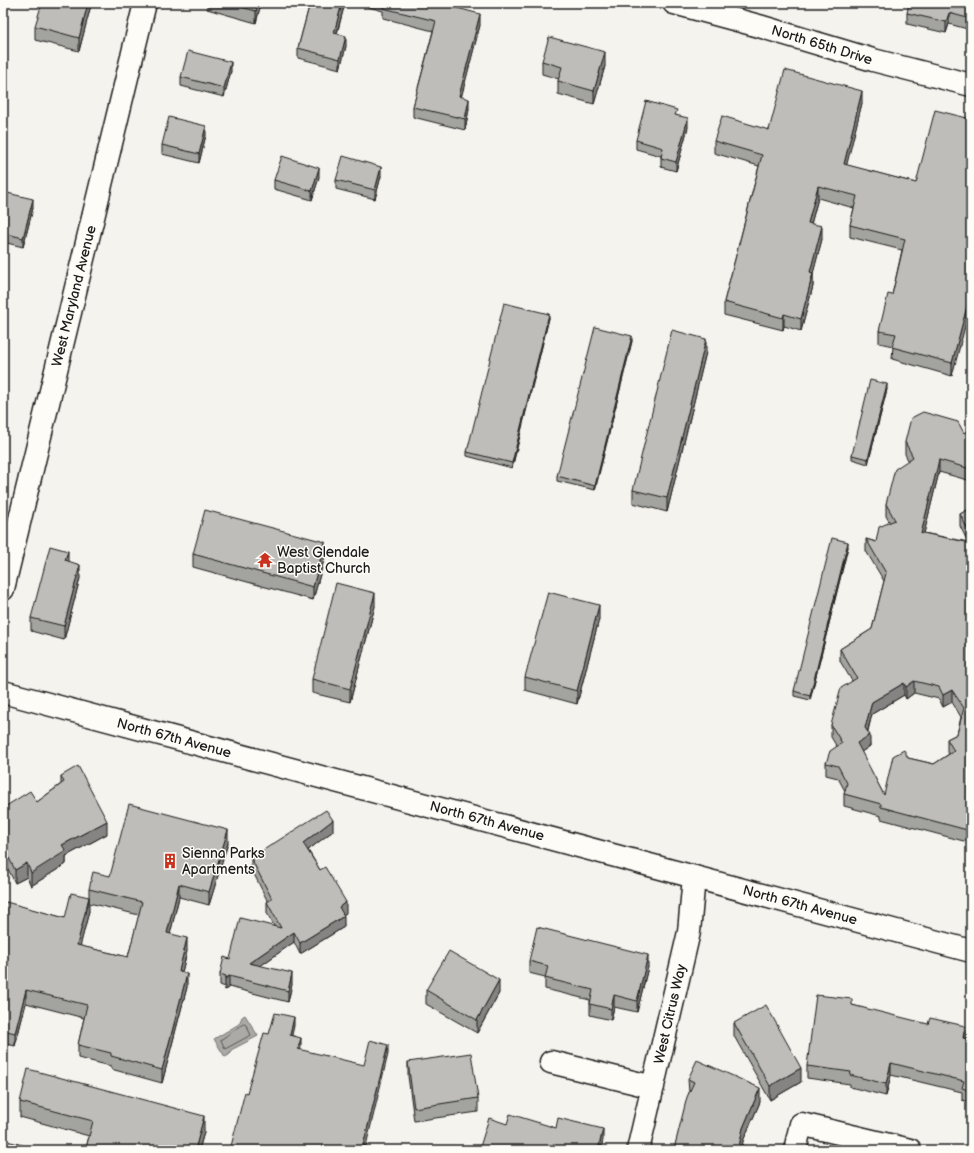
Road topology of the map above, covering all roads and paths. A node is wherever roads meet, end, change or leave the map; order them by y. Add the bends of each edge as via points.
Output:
1 (145, 3) edge
2 (674, 3) edge
3 (971, 85) edge
4 (3, 589) edge
5 (3, 692) edge
6 (694, 877) junction
7 (971, 951) edge
8 (551, 1062) dead end
9 (653, 1087) junction
10 (638, 1150) edge
11 (795, 1150) edge
12 (910, 1150) edge

1 - 4 street, West Maryland Avenue
2 - 3 street, North 65th Drive
5 - 6 street, North 67th Avenue
6 - 7 street, North 67th Avenue
6 - 9 street, West Citrus Way via 689,932
8 - 9 street
9 - 10 street, West Citrus Way
11 - 12 street via 801,1124

